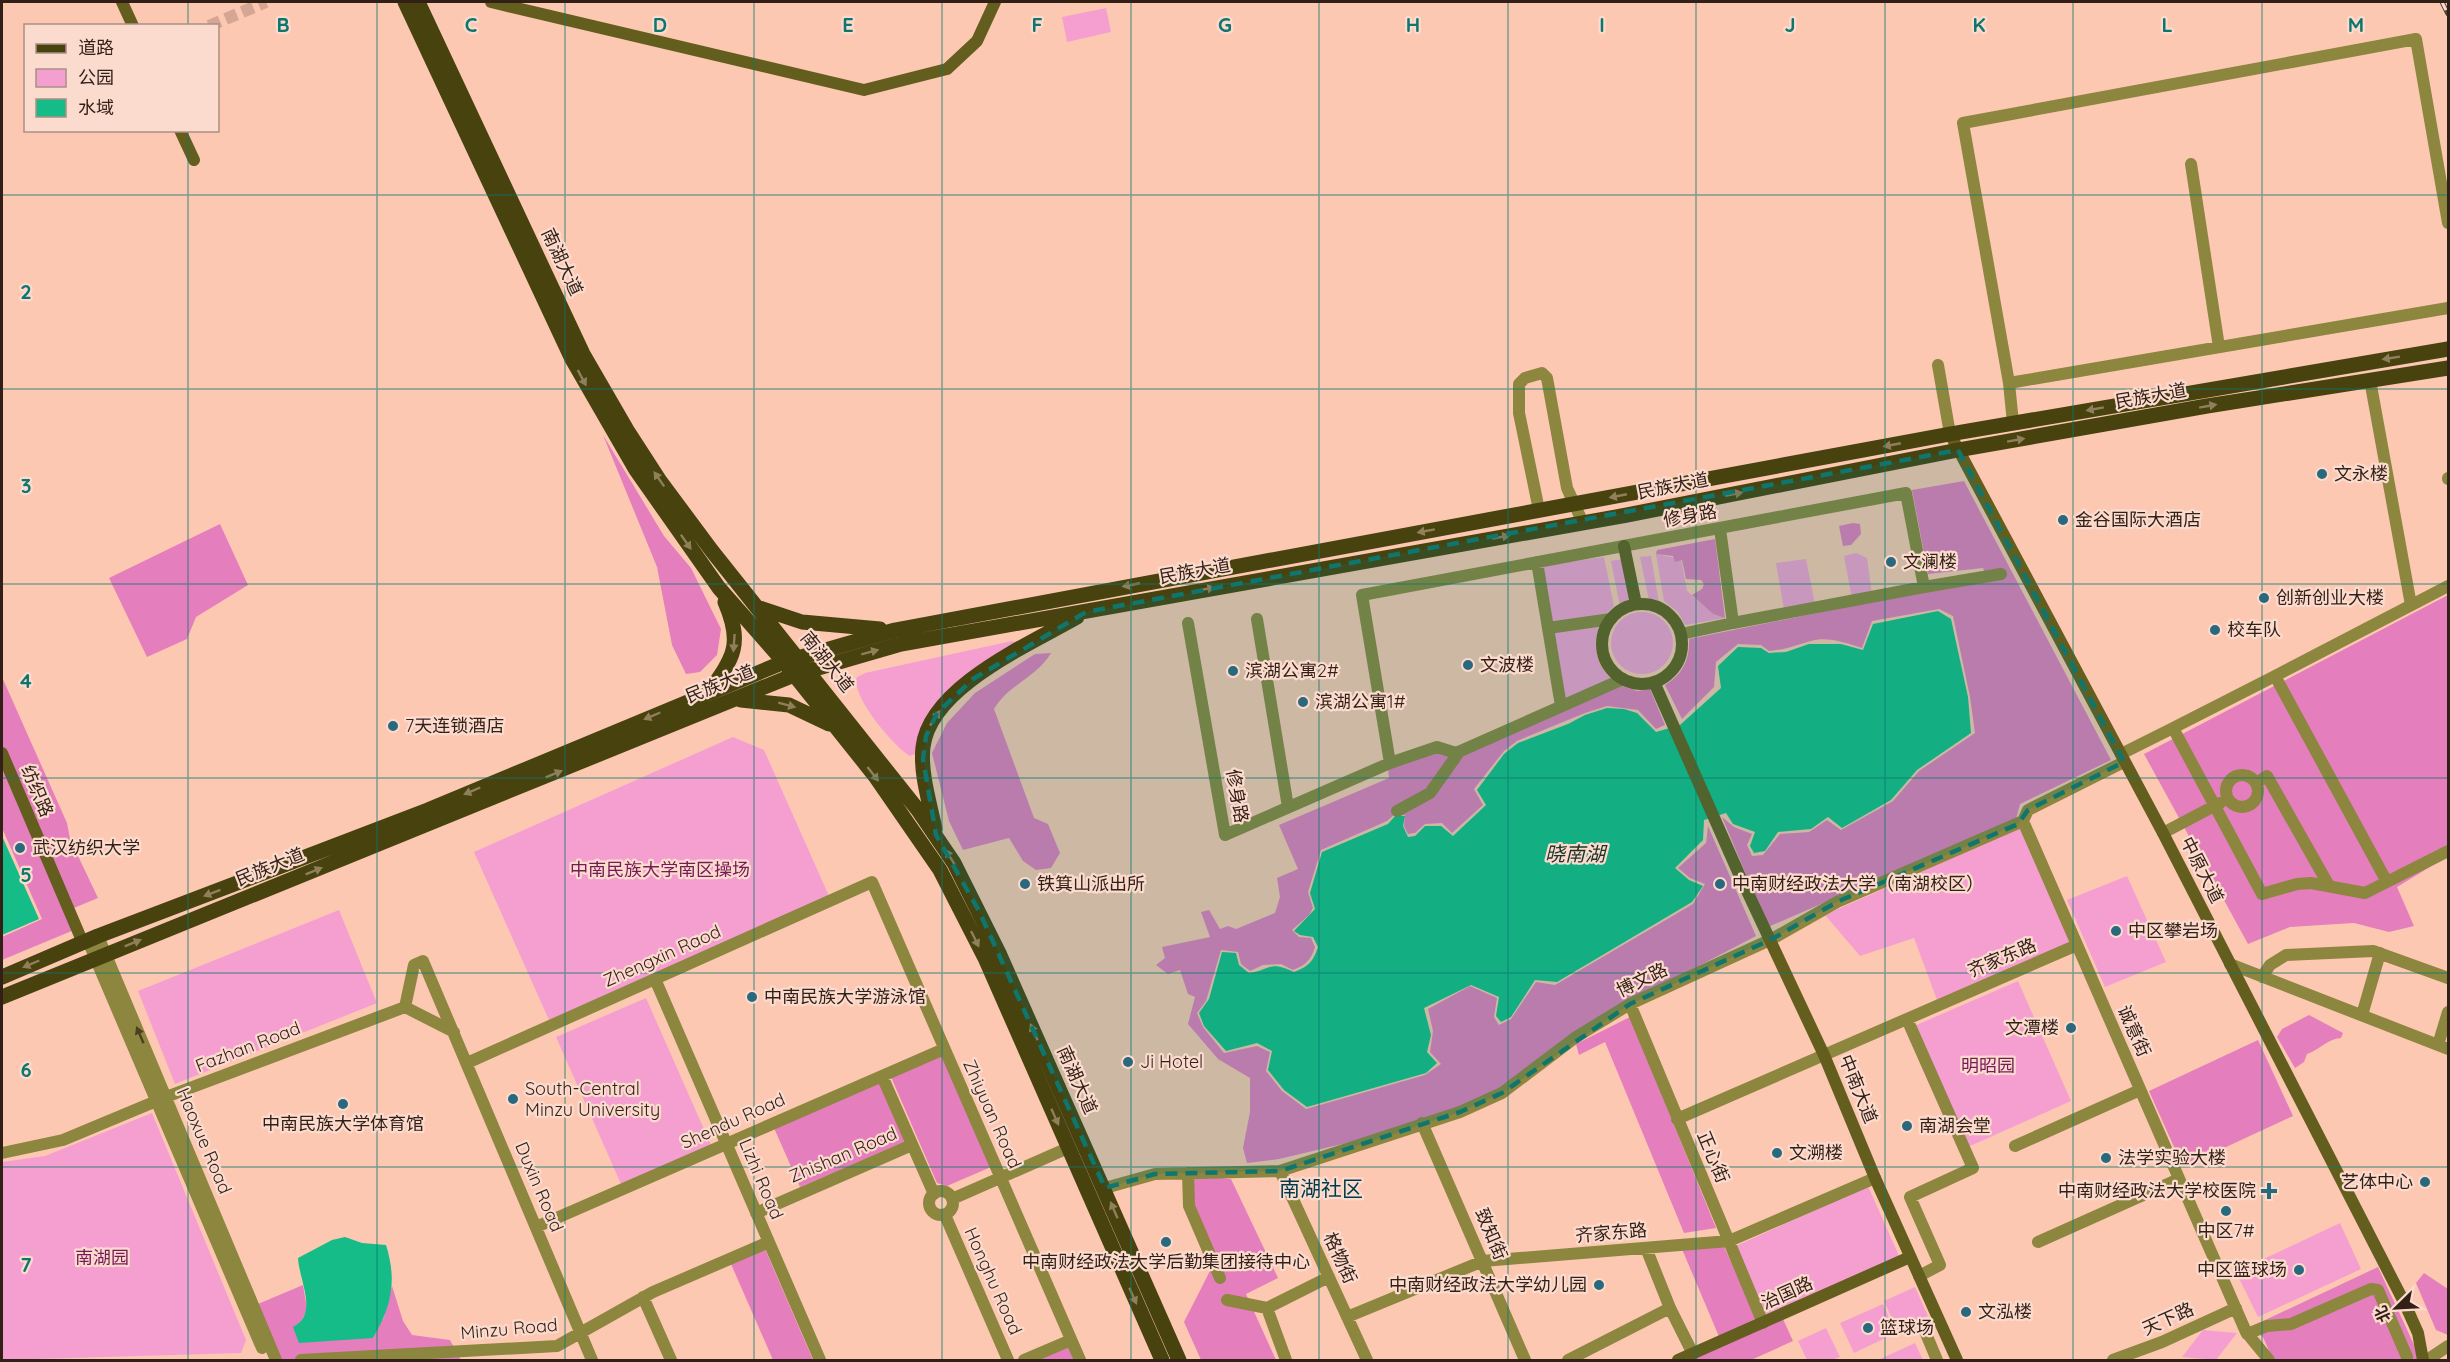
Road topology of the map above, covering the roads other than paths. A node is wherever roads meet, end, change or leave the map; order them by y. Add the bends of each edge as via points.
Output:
1 (122, 2) edge
2 (405, 2) edge
3 (418, 2) edge
4 (491, 2) edge
5 (995, 2) edge
6 (132, 24) edge
7 (181, 132) edge
8 (194, 160) dead end
9 (2191, 164) dead end
10 (2448, 223) edge
11 (2448, 308) edge
12 (2219, 347) junction
13 (2448, 349) edge
14 (1938, 365) dead end
15 (2448, 368) edge
16 (2370, 380) junction
17 (2009, 383) junction
18 (2013, 423) junction
19 (1950, 434) junction
20 (1958, 450) junction
21 (1576, 504) junction
22 (1539, 510) junction
23 (1582, 523) junction
24 (1720, 529) junction
25 (1624, 546) junction
26 (1537, 562) junction
27 (2001, 574) dead end
28 (2448, 586) edge
29 (1924, 587) junction
30 (719, 588) junction
31 (1636, 604) junction
32 (2411, 605) junction
33 (758, 607) junction
34 (1086, 612) junction
35 (1257, 619) dead end
36 (1611, 619) junction
37 (1188, 623) dead end
38 (1733, 623) junction
39 (1548, 628) junction
40 (895, 630) junction
41 (1681, 634) junction
42 (799, 657) junction
43 (784, 662) junction
44 (809, 670) junction
45 (794, 675) junction
46 (2275, 676) junction
47 (1623, 679) junction
48 (1654, 682) junction
49 (708, 693) junction
50 (732, 700) junction
51 (1561, 706) junction
52 (837, 728) junction
53 (2173, 728) junction
54 (2, 753) edge
55 (1457, 755) dead end
56 (2122, 758) junction
57 (1390, 763) junction
58 (2256, 783) junction
59 (2228, 799) junction
60 (2214, 806) junction
61 (1288, 807) junction
62 (1397, 811) dead end
63 (2023, 821) junction
64 (2163, 833) junction
65 (936, 835) junction
66 (2448, 851) edge
67 (872, 882) joint
68 (2387, 882) junction
69 (2328, 884) junction
70 (1772, 939) junction
71 (89, 940) junction
72 (2077, 945) junction
73 (2380, 953) junction
74 (100, 956) junction
75 (2230, 964) junction
76 (2, 977) edge
77 (2262, 977) junction
78 (2448, 978) edge
79 (655, 979) junction
80 (2, 997) edge
81 (1630, 1004) junction
82 (405, 1007) junction
83 (2448, 1012) edge
84 (2362, 1015) junction
85 (1907, 1019) junction
86 (454, 1032) junction
87 (2443, 1047) edge
88 (944, 1049) junction
89 (1824, 1055) junction
90 (467, 1063) junction
91 (882, 1076) junction
92 (2140, 1090) junction
93 (161, 1099) junction
94 (1677, 1119) junction
95 (1422, 1123) junction
96 (726, 1144) junction
97 (912, 1145) junction
98 (2015, 1146) dead end
99 (1068, 1148) junction
100 (2, 1153) edge
101 (1280, 1171) junction
102 (1188, 1173) junction
103 (1001, 1178) junction
104 (1875, 1178) junction
105 (2179, 1179) junction
106 (1105, 1188) junction
107 (934, 1194) junction
108 (952, 1199) junction
109 (756, 1213) junction
110 (945, 1215) junction
111 (536, 1227) junction
112 (1730, 1241) junction
113 (769, 1242) junction
114 (2038, 1242) dead end
115 (1646, 1248) junction
116 (1910, 1257) junction
117 (1484, 1261) junction
118 (1919, 1276) junction
119 (1329, 1277) junction
120 (1220, 1278) dead end
121 (643, 1297) junction
122 (1227, 1300) dead end
123 (1267, 1308) junction
124 (1670, 1308) junction
125 (2236, 1308) junction
126 (1347, 1317) junction
127 (1763, 1323) junction
128 (1924, 1329) dead end
129 (581, 1334) junction
130 (2247, 1334) junction
131 (1071, 1340) junction
132 (2448, 1346) edge
133 (1693, 1354) junction
134 (466, 1356) edge
135 (2407, 1357) dead end
136 (267, 1360) edge
137 (276, 1360) edge
138 (301, 1360) edge
139 (592, 1360) edge
140 (671, 1360) edge
141 (820, 1360) edge
142 (1008, 1360) edge
143 (1023, 1360) edge
144 (1080, 1360) edge
145 (1162, 1360) edge
146 (1179, 1360) edge
147 (1286, 1360) edge
148 (1367, 1360) edge
149 (1525, 1360) edge
150 (1568, 1360) edge
151 (1678, 1360) edge
152 (1937, 1360) edge
153 (1956, 1360) edge
154 (2113, 1360) edge
155 (2269, 1360) edge
156 (2425, 1360) edge

1 - 6 main road
2 -> 30 main road, 南湖大道 via 593,399 636,470
33 -> 3 main road, 南湖大道 via 660,482 593,373
4 - 5 main road via 864,90 947,69 977,41
7 - 8 main road
9 - 12 street
10 - 17 street via 2416,39 1963,123
11 - 12 street
12 - 17 street
13 -> 18 main road, 民族大道
14 - 19 street
15 - 16 main road, 民族大道
20 -> 16 main road, 民族大道
16 - 32 street
17 - 18 street
18 - 19 main road, 民族大道
19 - 20 main road, 中原大道
19 -> 21 main road, 民族大道
23 -> 20 main road, 民族大道
20 - 56 main road, 中原大道
21 - 22 main road, 民族大道
21 - 22 street via 1567,488 1547,378 1542,373 1519,384 1520,413
21 - 23 street
22 -> 40 main road, 民族大道
34 -> 23 main road, 民族大道
24 - 25 street, 修身路
24 - 29 street, 修身路 via 1906,493
24 - 38 street
25 - 26 street, 修身路
25 - 31 main road
26 - 39 street
26 - 57 street, 修身路 via 1362,595
27 - 29 street
28 - 32 street
29 - 38 street
30 - 43 main road, 南湖大道
30 -> 49 main road via 736,640 730,660
31 - 36 main road
31 - 41 main road via 1659,607 1676,623
32 - 46 street
33 - 40 main road via 802,622
33 - 42 main road, 南湖大道
44 -> 34 main road, 民族大道 via 901,644
65 -> 34 main road via 923,759 926,736 937,713 973,679
35 - 61 street
36 - 39 street
36 - 47 main road via 1604,631 1602,649 1609,667
37 - 61 street, 修身路 via 1225,835
38 - 41 street
39 - 51 street
40 - 42 main road, 民族大道
41 - 48 main road via 1677,664
42 - 43 main road, 民族大道
42 - 44 main road, 南湖大道
43 - 45 main road, 南湖大道
43 - 49 main road, 民族大道
44 - 45 main road, 民族大道
44 - 65 main road, 南湖大道
45 - 50 main road, 民族大道
45 - 52 main road, 南湖大道
46 - 53 street
46 - 68 street
47 - 48 main road via 1642,684
47 - 51 street, 修身路
48 - 70 main road, 中南大道
49 -> 71 main road, 民族大道 via 428,810
50 -> 52 main road via 789,705
74 -> 50 main road, 民族大道
51 - 57 street, 修身路 via 1456,753 1437,747
52 -> 99 main road, 南湖大道 via 940,870 985,958
53 - 56 street
53 - 60 street
54 - 71 main road, 纺织路
55 - 62 street via 1430,793
56 - 63 street via 2028,810
56 - 64 main road, 中原大道
57 - 61 street, 修身路
58 - 59 street via 2257,796 2250,805 2240,807
58 - 59 street via 2245,775 2234,777 2227,784
58 - 69 street via 2267,776
59 - 60 street
60 - 64 street
60 - 69 street via 2262,894 2296,884
63 - 70 street, 博文路 via 1837,902
63 - 72 street, 诚意街
64 - 75 main road, 中原大道
106 -> 65 main road, 南湖大道 via 979,911
66 - 68 street
67 - 79 street, Zhengxin Raod
67 - 88 street, Zhiyuan Road
68 - 69 street via 2365,893
70 - 81 street, 博文路
70 - 89 main road, 中南大道
71 - 74 street, Haoxue Road
71 -> 76 main road, 民族大道
72 - 85 street, 齐家东路
72 - 92 street, 诚意街
73 - 77 street via 2286,955 2270,965
73 - 78 street
73 - 84 street
74 - 80 main road, 民族大道
74 - 93 street, Haoxue Road
75 - 77 street
75 - 156 main road, 中原大道 via 2411,1316
77 - 84 street
79 - 90 street, Zhengxin Raod
79 - 96 street, Lizhi Road
81 - 94 street, 正心街
81 - 95 street, 博文路 via 1576,1037 1502,1093 1460,1112
82 - 86 street
82 - 86 street, Duxin Road via 414,965 423,961
82 - 93 street, Fazhan Road
83 - 87 street
84 - 87 street
85 - 89 street, 齐家东路
85 - 118 street via 1973,1168 1910,1197 1940,1265
86 - 90 street, Duxin Road
88 - 91 street, Shendu Road
88 - 103 street, Zhiyuan Road
89 - 94 street, 齐家东路
89 - 104 main road, 中南大道
90 - 111 street, Duxin Road
91 - 96 street, Shendu Road
91 - 97 street
92 - 98 street
92 - 105 street, 诚意街
93 - 100 street, Fazhan Road via 63,1140
93 - 136 street, Haoxue Road
93 - 137 street, Haoxue Road
94 - 112 street, 正心街
95 - 101 street, 博文路
95 - 117 street, 致知街
96 - 109 street, Lizhi Road
96 - 111 street, Shendu Road
97 - 107 street
97 - 109 street, Zhishan Road
99 - 103 street
99 -> 145 main road, 南湖大道
101 - 102 street, 博文路
101 - 119 street, 格物街
102 - 106 street, 博文路 via 1155,1174
102 - 120 street via 1190,1206
103 - 108 street
103 - 131 street, Zhiyuan Road
104 - 112 street, 齐家东路
104 - 116 main road, 中南大道
105 - 114 street
105 - 125 street, 诚意街
146 -> 106 main road, 南湖大道
107 - 108 street via 946,1192
107 - 110 street via 929,1200 930,1209 936,1215
108 - 110 street via 951,1210
109 - 113 street, Lizhi Road
110 - 142 street, Honghu Road
111 - 129 street, Duxin Road
112 - 115 street, 齐家东路
112 - 127 street, 正心街
113 - 121 street, Minzu Road
113 - 141 street, Lizhi Road
115 - 117 street, 齐家东路
115 - 124 street
116 - 118 main road, 中南大道
116 - 127 main road, 治国路
117 - 126 street, 齐家东路
117 - 149 street, 致知街
118 - 153 main road, 中南大道
119 - 123 street
119 - 126 street, 格物街
121 - 129 street, Minzu Road
121 - 140 street
122 - 123 street
123 - 147 street
124 - 133 street
124 - 150 street
125 - 130 street, 诚意街
125 - 154 street, 天下路
126 - 148 street, 格物街
127 - 133 main road, 治国路
128 - 152 street
129 - 134 street, Minzu Road via 557,1346
129 - 139 street, Duxin Road
130 - 135 street via 2267,1326 2291,1324 2371,1289 2378,1290
130 - 155 street, 诚意街
131 - 143 street
131 - 144 street, Zhiyuan Road
132 - 156 street
133 - 151 main road, 治国路
134 - 138 street, Minzu Road

